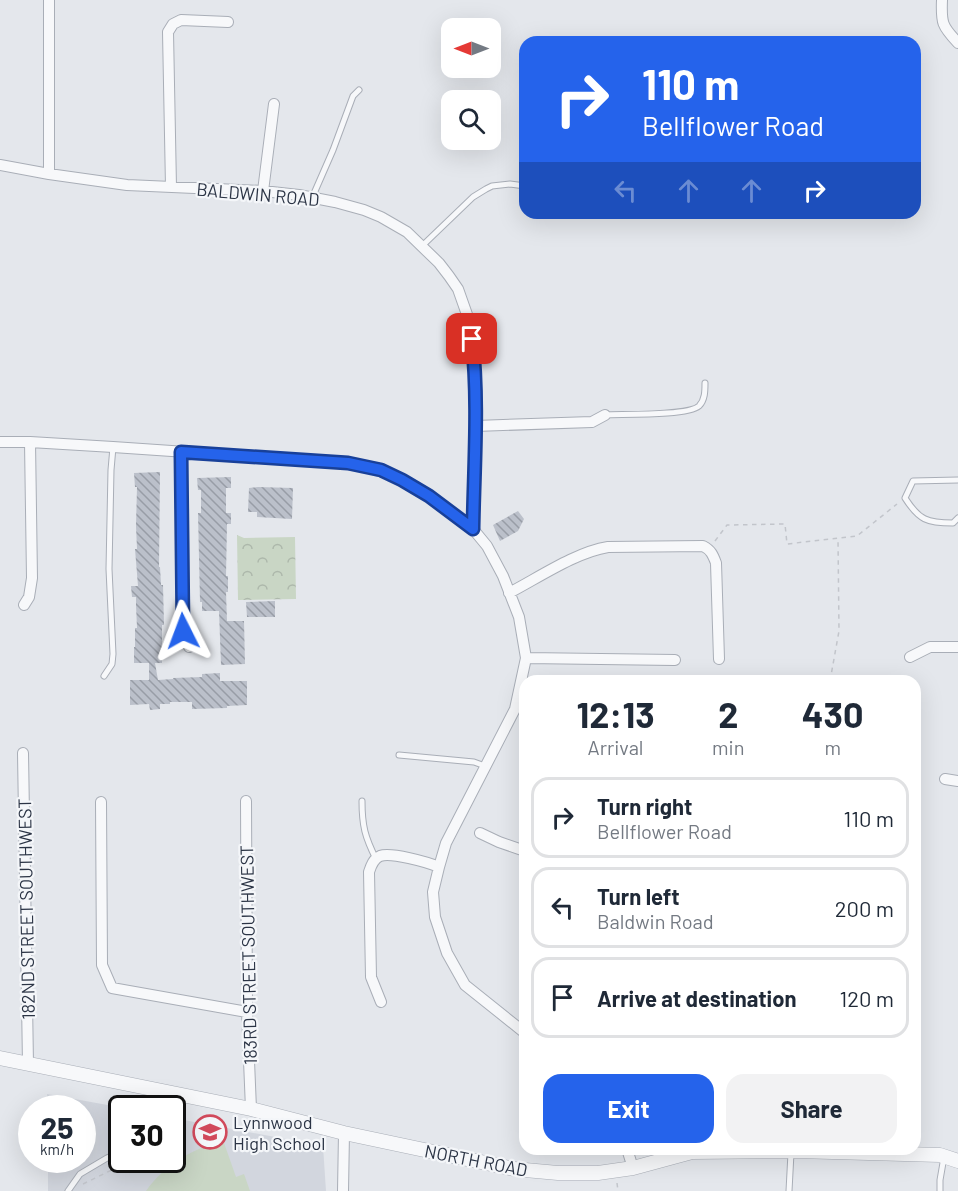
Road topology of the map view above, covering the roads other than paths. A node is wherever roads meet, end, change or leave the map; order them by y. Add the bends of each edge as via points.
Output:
1 (49, 0) edge
2 (942, 0) edge
3 (228, 22) dead end
4 (958, 43) edge
5 (359, 90) dead end
6 (274, 104) dead end
7 (0, 165) edge
8 (49, 174) junction
9 (519, 185) edge
10 (171, 187) junction
11 (263, 191) junction
12 (312, 198) junction
13 (422, 246) junction
14 (705, 383) dead end
15 (605, 415) joint
16 (475, 426) junction
17 (0, 442) edge
18 (30, 442) junction
19 (113, 447) junction
20 (181, 452) junction
21 (958, 480) edge
22 (958, 518) edge
23 (473, 529) junction
24 (509, 593) junction
25 (24, 604) dead end
26 (189, 647) dead end
27 (958, 647) edge
28 (910, 657) dead end
29 (526, 658) junction
30 (719, 659) dead end
31 (675, 660) dead end
32 (522, 675) edge
33 (104, 676) dead end
34 (519, 690) edge
35 (23, 753) dead end
36 (399, 755) dead end
37 (485, 766) junction
38 (945, 779) dead end
39 (958, 781) edge
40 (246, 801) dead end
41 (362, 801) dead end
42 (101, 802) dead end
43 (480, 833) dead end
44 (519, 849) edge
45 (376, 859) junction
46 (439, 867) junction
47 (381, 1002) dead end
48 (247, 1012) junction
49 (519, 1028) edge
50 (0, 1058) edge
51 (28, 1064) junction
52 (152, 1089) junction
53 (150, 1095) edge
54 (251, 1109) junction
55 (344, 1133) junction
56 (629, 1155) edge
57 (677, 1155) edge
58 (791, 1155) edge
59 (921, 1155) edge
60 (108, 1158) edge
61 (951, 1159) edge
62 (633, 1167) junction
63 (68, 1191) edge
64 (343, 1191) edge
65 (789, 1191) edge
66 (940, 1191) edge

1 - 8 street
2 - 4 street via 944,28
3 - 10 street via 181,20 168,33
5 - 12 lane via 353,96
6 - 11 street
7 - 8 street, BALDWIN ROAD
8 - 10 street, BALDWIN ROAD
9 - 13 lane via 499,184 473,197
10 - 11 street, BALDWIN ROAD
11 - 12 street, BALDWIN ROAD
12 - 13 street, BALDWIN ROAD via 381,217
13 - 16 street, BALDWIN ROAD via 449,276 466,309 474,356
14 - 15 lane via 705,396 699,406 690,410
15 - 16 street via 592,422
16 - 23 street, BALDWIN ROAD
17 - 18 street
18 - 19 street
18 - 25 street via 32,578
19 - 20 street
19 - 33 lane via 109,569 113,654
20 - 23 street via 373,468 416,488
20 - 26 street via 182,622
21 - 22 lane via 913,482 905,498 915,513 934,523 953,523
23 - 24 street via 487,546
24 - 29 street via 519,617
24 - 30 street via 597,549 704,546 716,563
27 - 28 street via 930,647
29 - 31 street
29 - 32 street
34 - 37 street via 515,709
35 - 51 street, 182ND STREET SOUTHWEST
36 - 37 lane
37 - 46 street via 446,843
38 - 39 street
40 - 48 street, 183RD STREET SOUTHWEST
41 - 45 lane via 363,828
42 - 48 street via 102,965 112,988
43 - 44 street
45 - 46 street via 389,855
45 - 47 street via 369,872 370,977
46 - 49 street via 435,917 447,953 465,985
48 - 54 street, 183RD STREET SOUTHWEST
50 - 51 street, NORTH ROAD
51 - 52 street, NORTH ROAD
52 - 53 lane
52 - 54 street, NORTH ROAD
54 - 55 street, NORTH ROAD
55 - 62 street, NORTH ROAD via 514,1169 598,1173
55 - 64 street
56 - 62 street
57 - 62 street, NORTH ROAD
58 - 65 lane
59 - 61 street, NORTH ROAD
60 - 63 lane via 80,1174
61 - 66 lane via 940,1180

